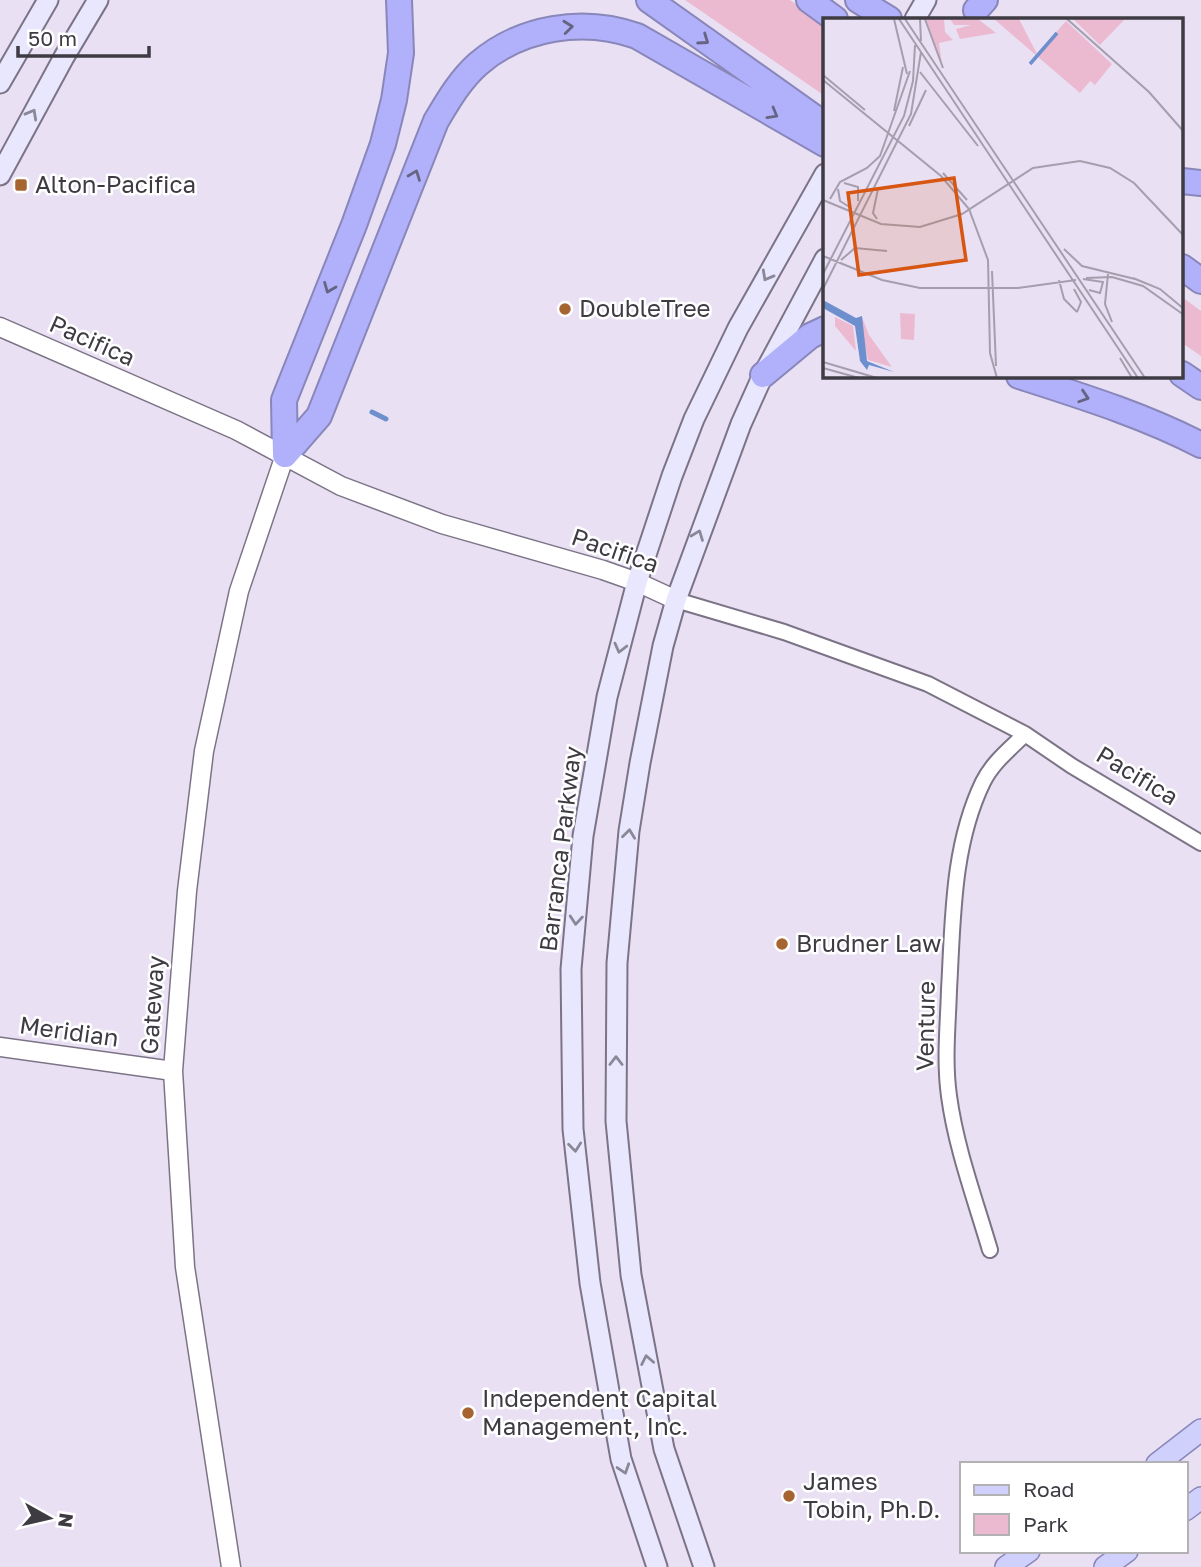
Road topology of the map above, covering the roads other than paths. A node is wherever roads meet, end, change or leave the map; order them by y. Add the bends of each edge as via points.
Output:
1 (48, 0) edge
2 (97, 0) edge
3 (399, 0) edge
4 (649, 0) edge
5 (809, 0) edge
6 (858, 0) edge
7 (926, 0) edge
8 (834, 18) edge
9 (887, 18) edge
10 (916, 18) edge
11 (0, 83) edge
12 (823, 124) edge
13 (823, 143) edge
14 (0, 174) edge
15 (823, 177) edge
16 (823, 263) edge
17 (1184, 268) edge
18 (1201, 281) edge
19 (0, 327) edge
20 (823, 330) edge
21 (763, 375) junction
22 (1184, 375) edge
23 (1025, 378) edge
24 (1201, 387) edge
25 (1201, 445) edge
26 (285, 455) junction
27 (637, 582) junction
28 (676, 600) junction
29 (1025, 734) junction
30 (1201, 843) edge
31 (0, 1047) edge
32 (173, 1071) junction
33 (990, 1250) dead end
34 (1201, 1430) edge
35 (1160, 1462) edge
36 (1026, 1553) edge
37 (1124, 1553) edge
38 (230, 1567) edge
39 (657, 1567) edge
40 (704, 1567) edge
41 (1006, 1567) edge
42 (1105, 1567) edge

1 - 11 main road
14 -> 2 main road
3 -> 26 highway via 401,53 383,144 284,400
4 -> 12 highway
5 - 8 highway
6 - 9 highway
7 - 10 main road
26 -> 13 highway via 319,416 436,121 464,79 498,50 521,37 569,26 619,30
15 -> 27 main road, Barranca Parkway via 738,328 694,419
16 - 21 main road
17 - 18 highway
19 - 26 street, Pacifica via 236,429
20 - 21 highway
28 -> 21 main road
22 - 24 highway
23 -> 25 highway via 1110,405
26 - 27 street, Pacifica via 341,486 442,524
26 - 32 street, Gateway via 239,591 204,751
27 - 28 street, Pacifica
27 -> 39 main road, Barranca Parkway via 607,697 583,836 571,969 573,1129 590,1283 621,1459
28 - 29 street, Pacifica via 784,632 928,684
40 -> 28 main road via 664,1449 631,1275 616,1121 617,963 629,831 663,646
29 - 30 street, Pacifica
29 - 33 street, Venture via 999,758 974,805 960,852 951,960 949,1097 959,1148
31 - 32 street, Meridian
32 - 38 street, Gateway via 185,1267
34 - 35 main road
36 - 41 main road
37 - 42 main road

